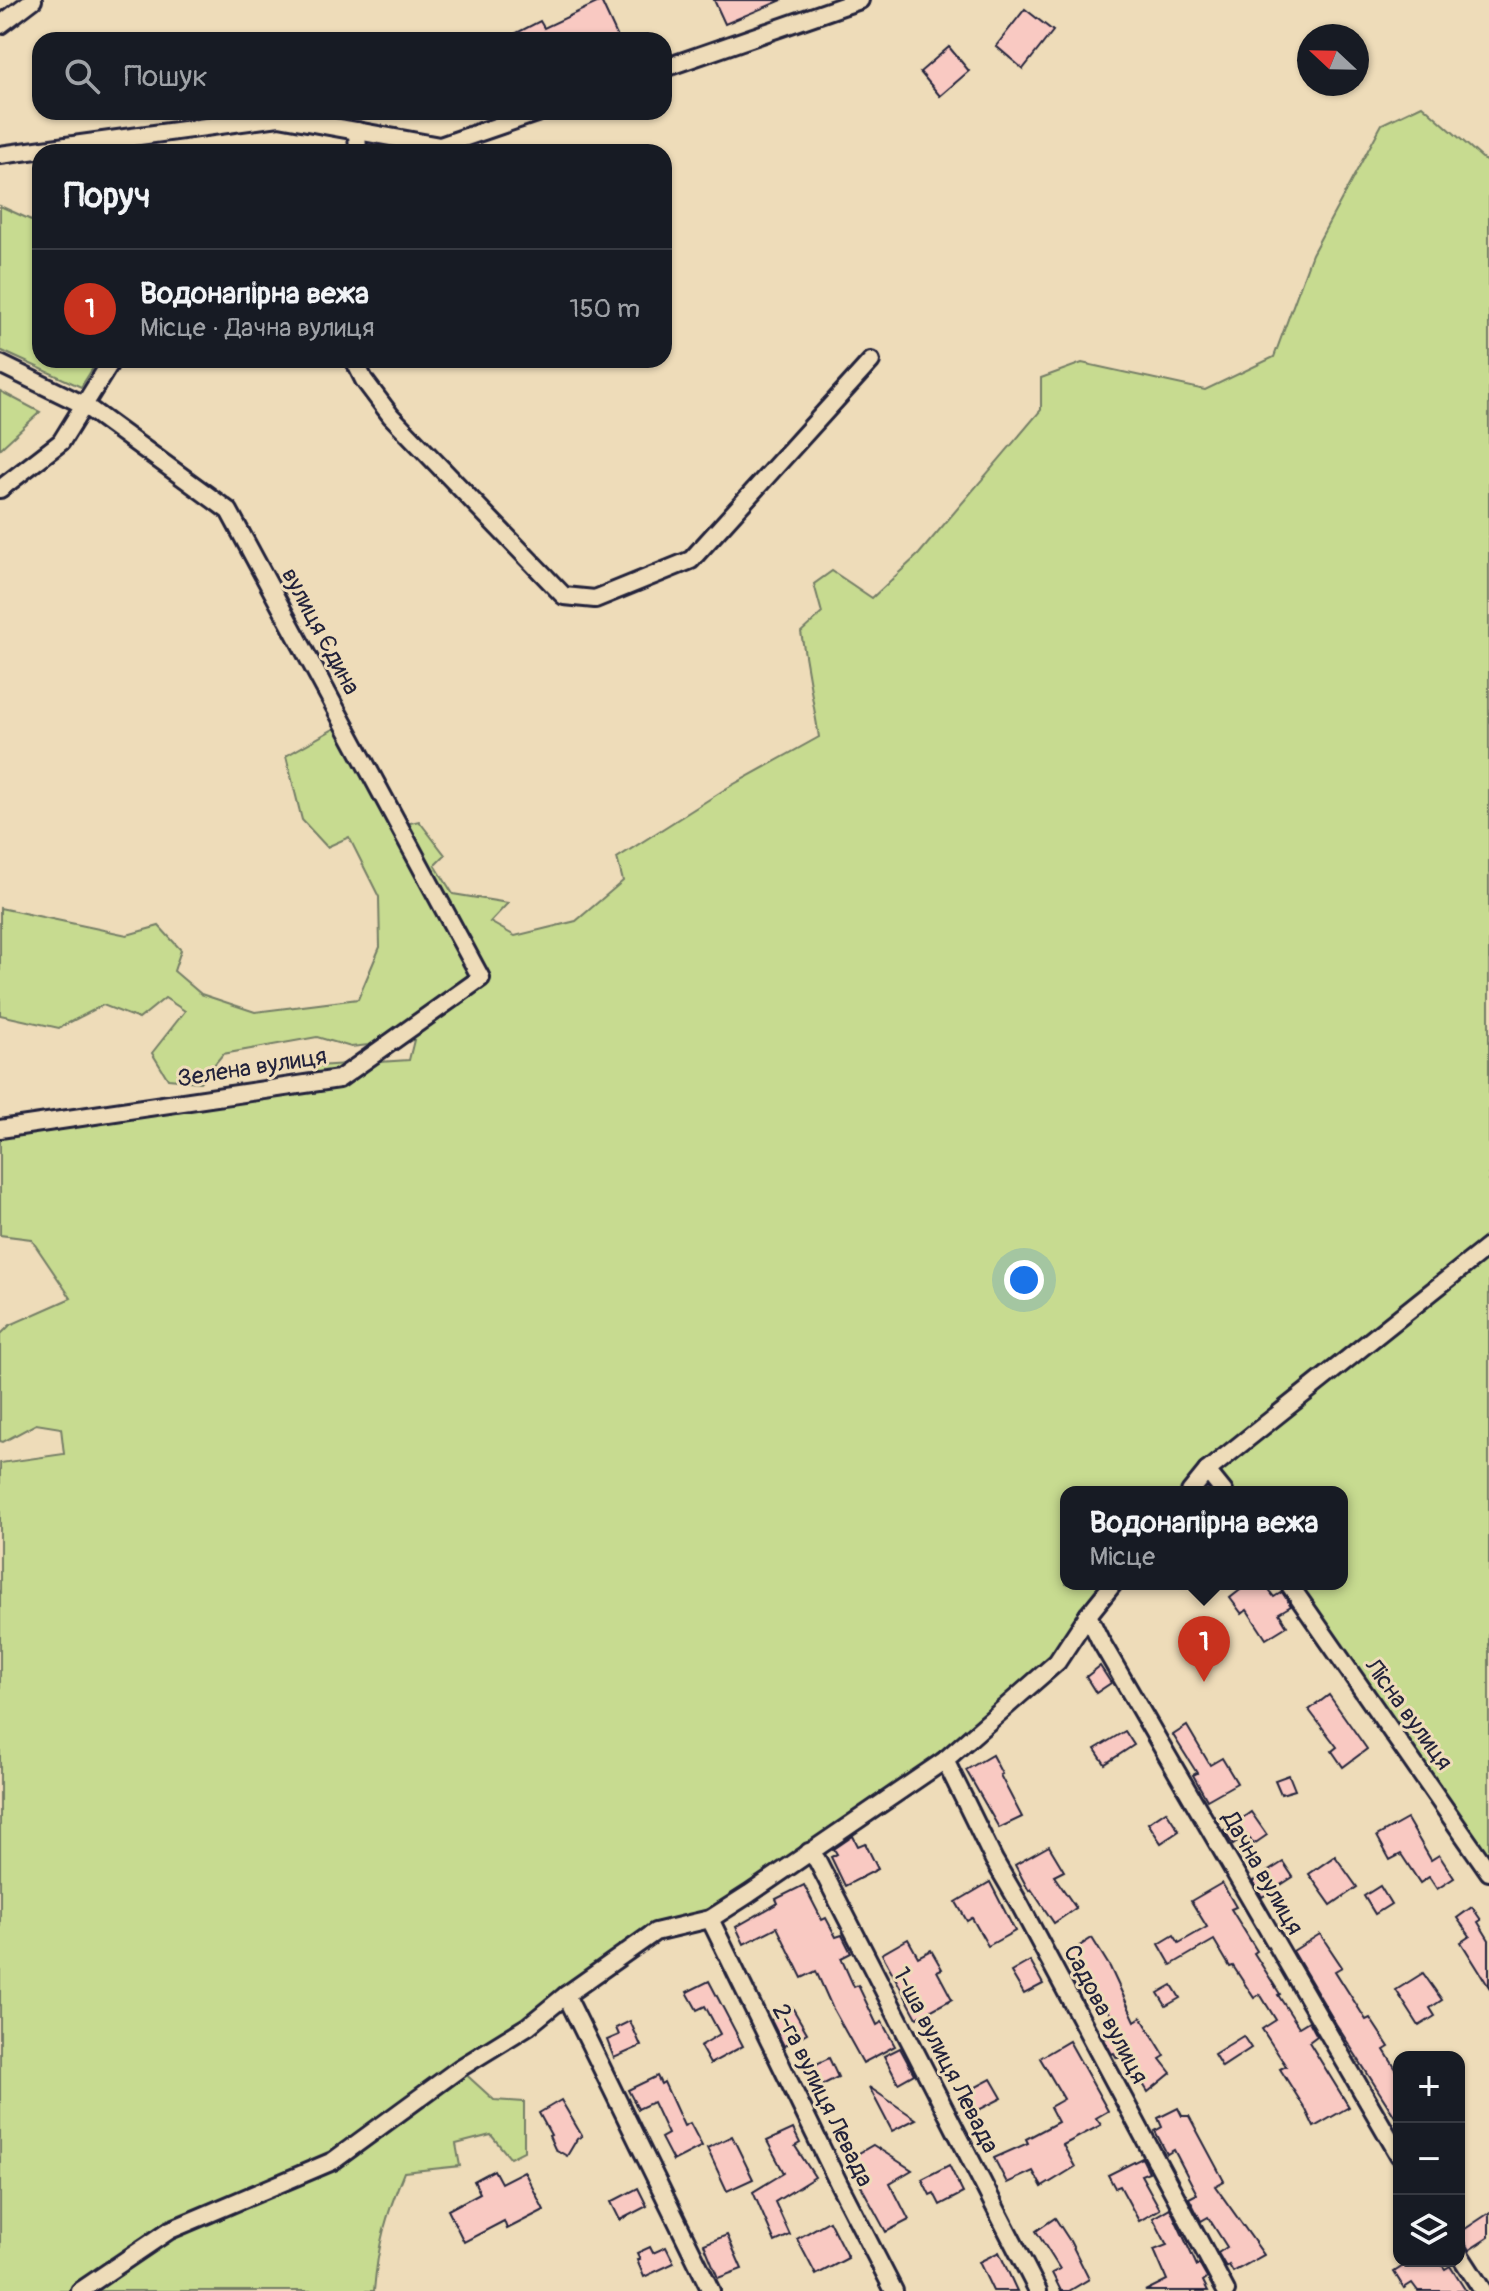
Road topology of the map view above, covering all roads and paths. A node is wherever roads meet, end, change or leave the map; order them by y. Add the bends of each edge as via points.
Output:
1 (33, 0) edge
2 (860, 0) edge
3 (0, 25) edge
4 (672, 65) edge
5 (257, 120) edge
6 (296, 120) edge
7 (516, 120) edge
8 (357, 131) junction
9 (81, 144) edge
10 (358, 144) edge
11 (429, 144) edge
12 (446, 144) edge
13 (32, 151) edge
14 (0, 155) edge
15 (871, 361) dead end
16 (0, 364) edge
17 (107, 368) edge
18 (358, 368) edge
19 (364, 368) edge
20 (365, 381) junction
21 (84, 405) junction
22 (0, 489) edge
23 (481, 978) joint
24 (0, 1129) edge
25 (1489, 1246) edge
26 (1207, 1471) junction
27 (1195, 1486) edge
28 (1219, 1486) edge
29 (1108, 1590) edge
30 (1293, 1590) edge
31 (1088, 1615) junction
32 (945, 1760) junction
33 (809, 1852) junction
34 (1489, 1872) edge
35 (710, 1919) junction
36 (566, 1995) junction
37 (1393, 2145) edge
38 (1465, 2263) edge
39 (80, 2291) edge
40 (711, 2291) edge
41 (894, 2291) edge
42 (1038, 2291) edge
43 (1226, 2291) edge
44 (1483, 2291) edge

1 - 3 street
2 - 4 street
5 - 9 street
6 - 8 street
7 - 12 street
8 - 10 street
8 - 11 street
13 - 14 street
15 - 20 street via 691,560 595,599 564,596 391,416
16 - 21 street, вулиця Єдина
17 - 21 street
18 - 20 street
19 - 20 street
21 - 22 street via 61,442
21 - 23 street, вулиця Єдина via 229,511
23 - 24 street, Зелена вулиця via 339,1079
25 - 26 street
26 - 27 street
26 - 28 street
29 - 31 street
30 - 34 street, Лісна вулиця
31 - 32 street via 1057,1662
31 - 37 street, Дачна вулиця
32 - 33 street
32 - 43 street, Садова вулиця
33 - 35 street
33 - 42 street, 1-ша вулиця Левада
35 - 36 street via 655,1932
35 - 41 street, 2-га вулиця Левада
36 - 39 street via 333,2161 170,2230
36 - 40 street
38 - 44 street

